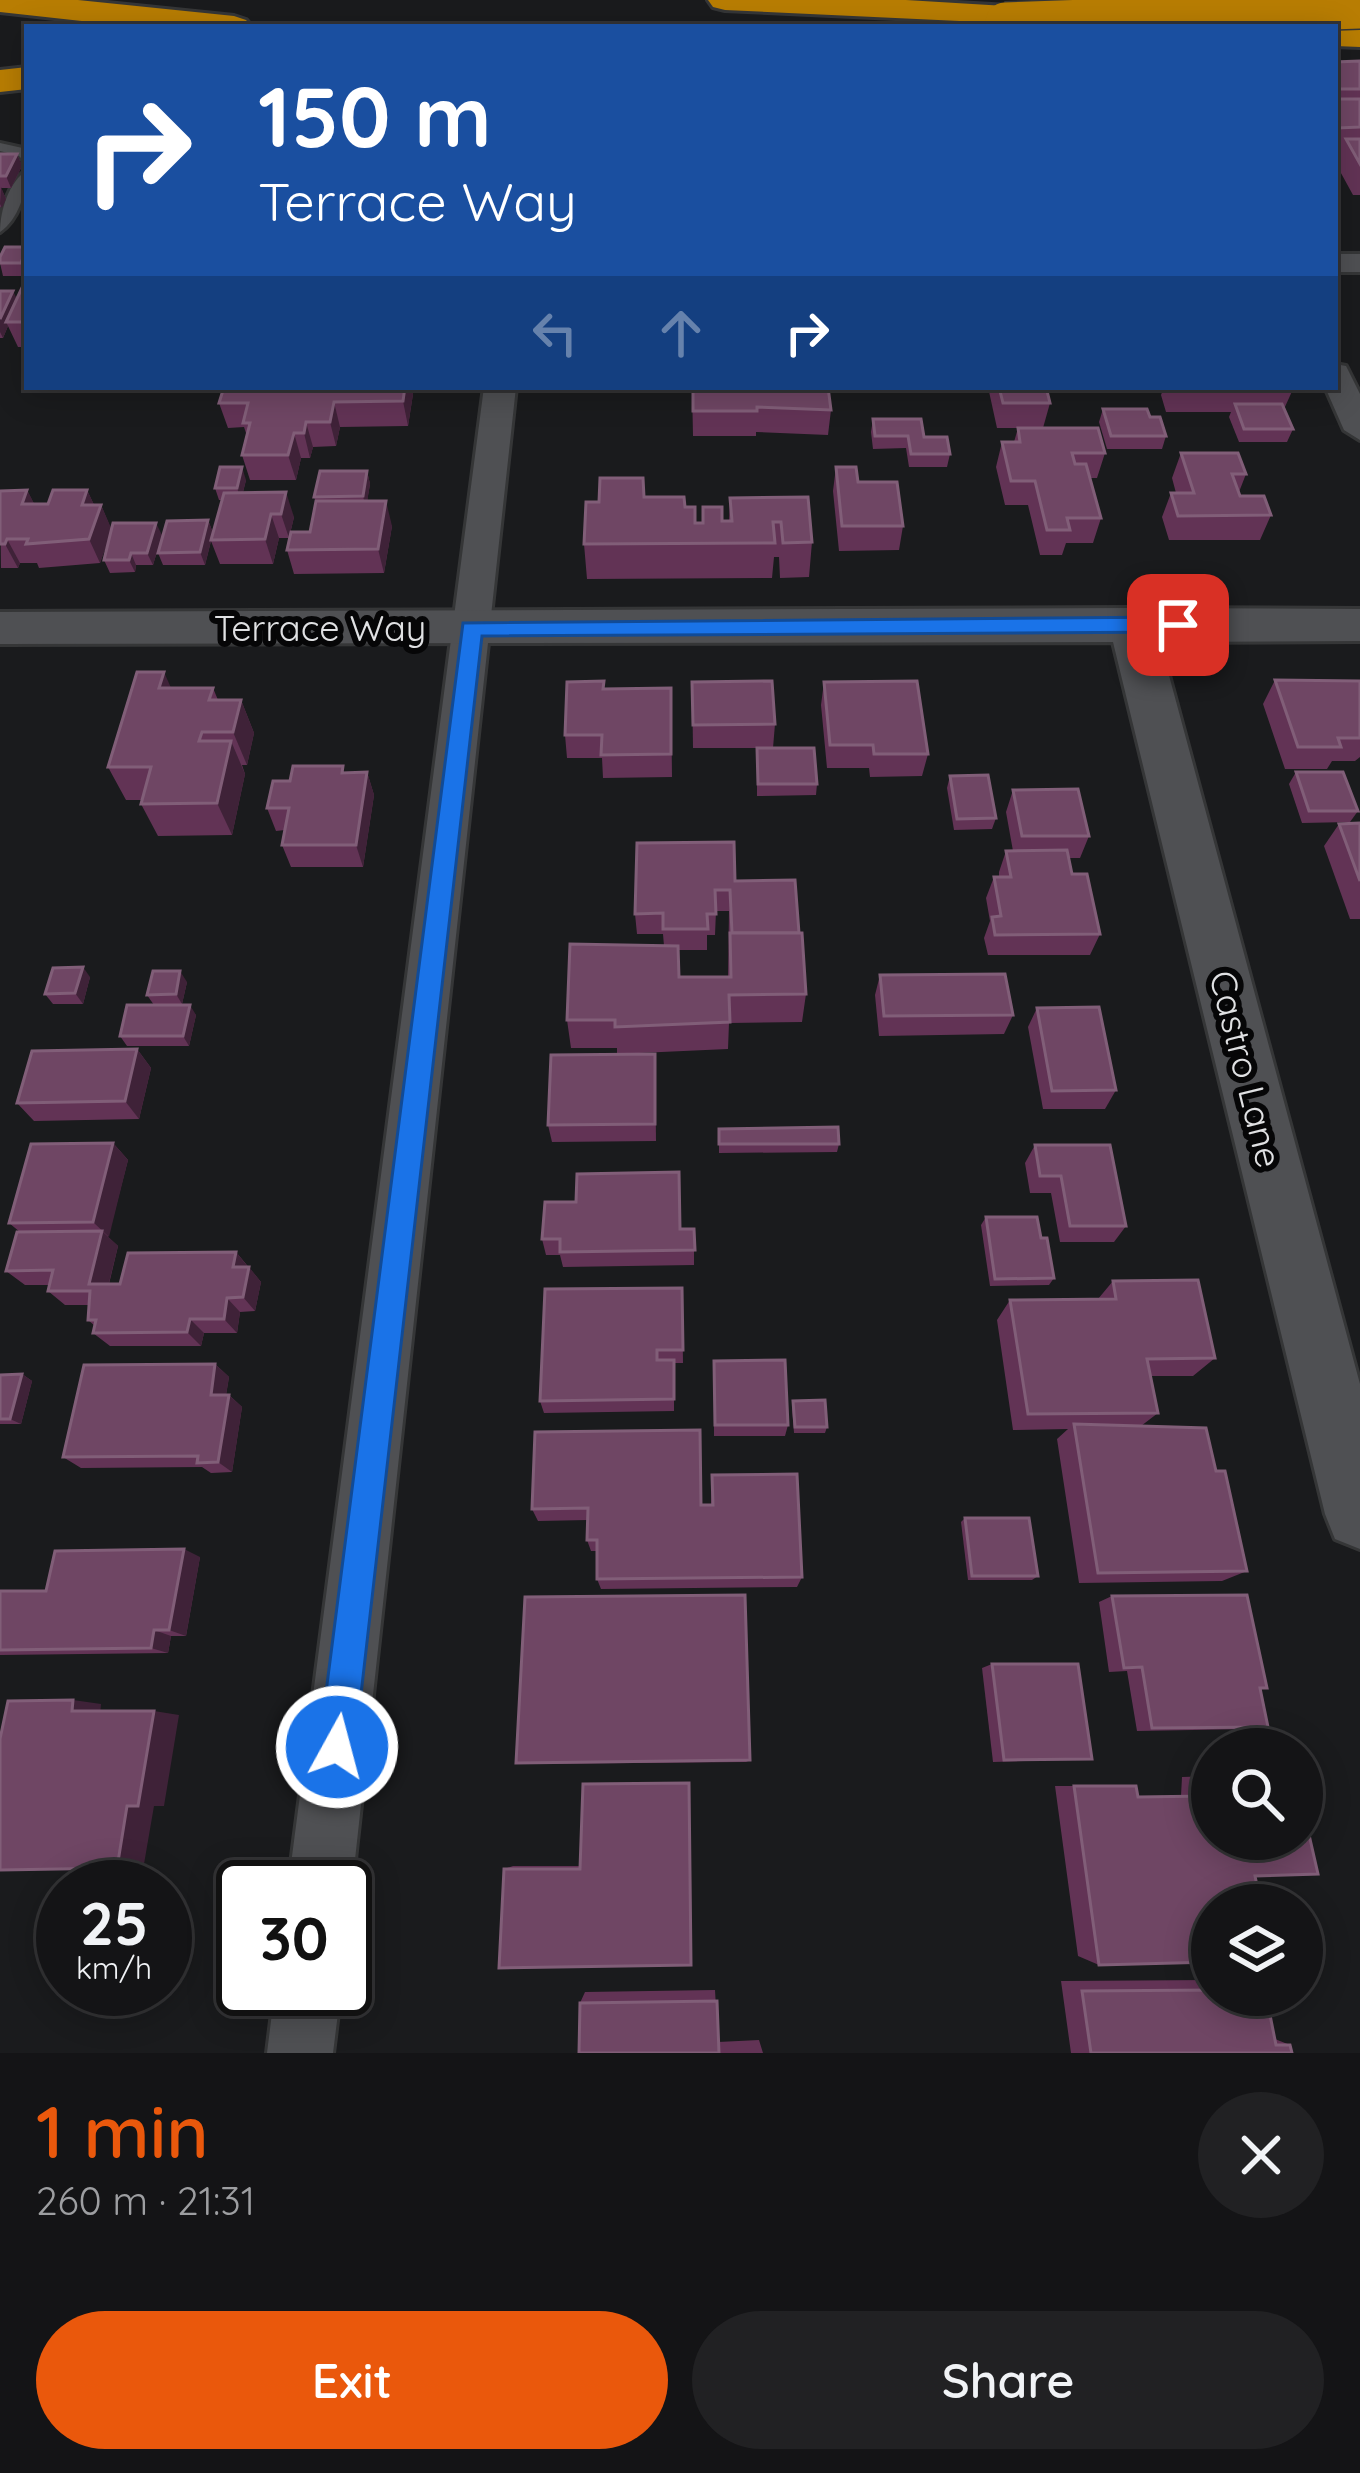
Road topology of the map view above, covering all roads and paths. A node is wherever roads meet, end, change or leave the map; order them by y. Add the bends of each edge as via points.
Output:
1 (725, 0) edge
2 (0, 2) edge
3 (1360, 9) edge
4 (204, 24) edge
5 (1018, 24) edge
6 (1142, 24) edge
7 (24, 179) edge
8 (0, 227) edge
9 (1338, 380) edge
10 (500, 390) edge
11 (1360, 430) edge
12 (1132, 625) junction
13 (1360, 625) edge
14 (0, 628) edge
15 (471, 628) junction
16 (1360, 1514) edge
17 (323, 1860) edge
18 (305, 2016) edge
19 (300, 2053) edge

1 - 6 highway
2 - 4 highway
3 - 5 highway, bridge
7 - 8 lane
9 - 11 street
10 - 15 street
12 - 13 street, Terrace Way
12 - 15 street, Terrace Way
12 - 16 street, Castro Lane
14 - 15 street, Terrace Way
15 - 17 street
18 - 19 street

